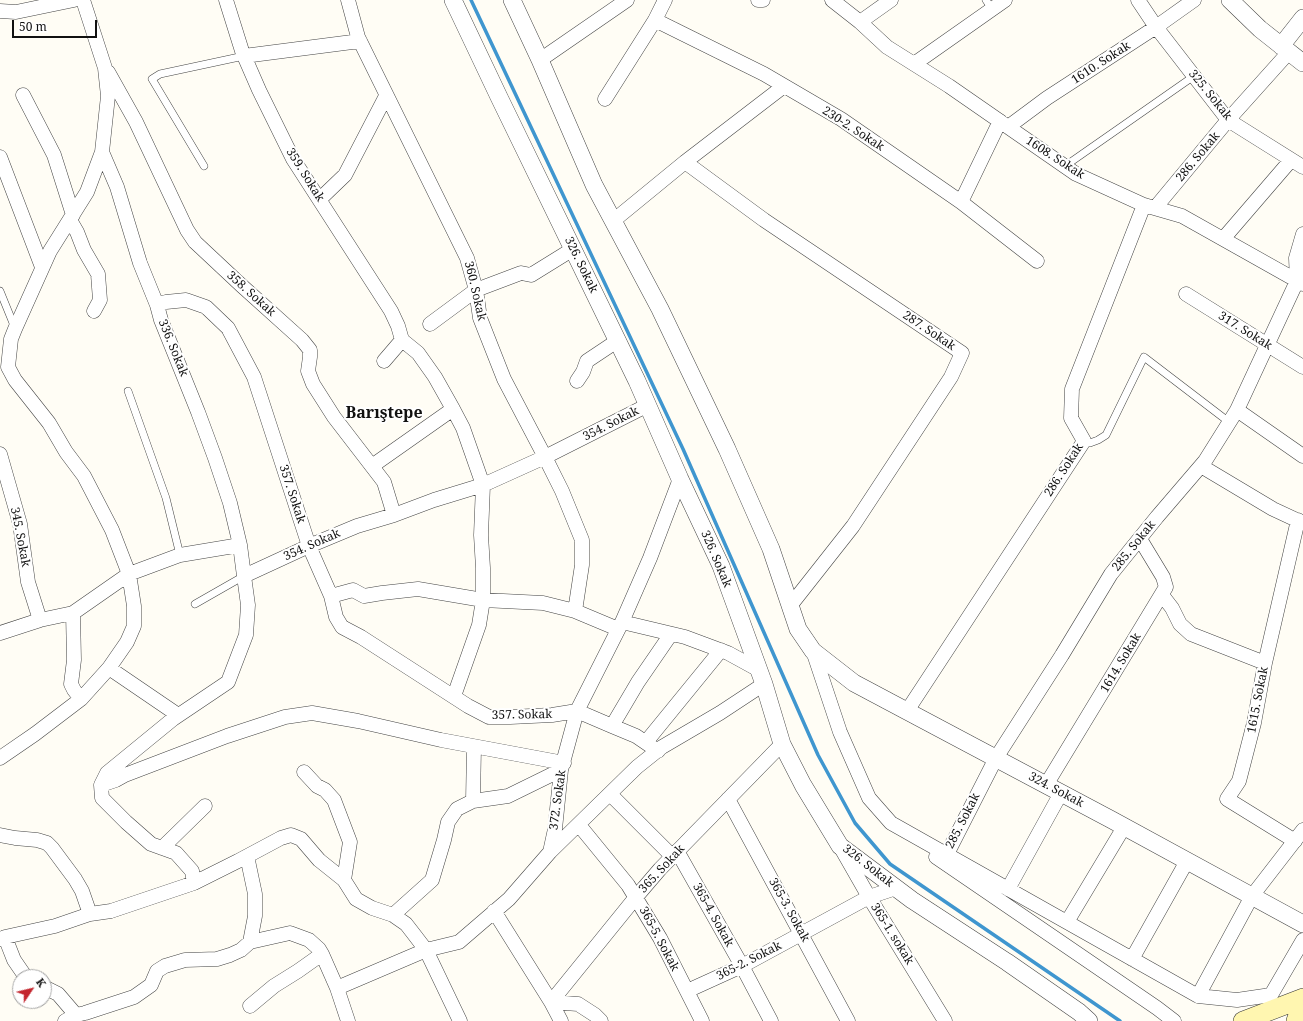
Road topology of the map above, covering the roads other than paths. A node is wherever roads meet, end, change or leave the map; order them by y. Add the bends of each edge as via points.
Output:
1 (74, 0) edge
2 (83, 0) edge
3 (226, 0) edge
4 (348, 0) edge
5 (453, 0) edge
6 (512, 0) edge
7 (627, 0) edge
8 (665, 0) edge
9 (758, 0) edge
10 (763, 0) edge
11 (832, 0) edge
12 (891, 0) edge
13 (1005, 0) edge
14 (1138, 0) edge
15 (1194, 0) edge
16 (1230, 0) edge
17 (989, 4) edge
18 (0, 11) edge
19 (1303, 18) edge
20 (655, 20) junction
21 (860, 22) junction
22 (1156, 26) junction
23 (360, 41) junction
24 (1295, 55) edge
25 (244, 56) junction
26 (540, 60) junction
27 (914, 64) junction
28 (105, 68) junction
29 (1194, 76) junction
30 (784, 86) junction
31 (24, 95) dead end
32 (386, 96) junction
33 (605, 99) dead end
34 (1228, 120) junction
35 (1004, 124) junction
36 (102, 152) junction
37 (0, 157) edge
38 (1291, 160) junction
39 (685, 162) junction
40 (204, 166) dead end
41 (1065, 166) junction
42 (1303, 167) edge
43 (320, 199) junction
44 (961, 202) junction
45 (1150, 206) junction
46 (72, 218) junction
47 (613, 221) junction
48 (1303, 234) edge
49 (1223, 239) junction
50 (573, 249) junction
51 (1037, 261) dead end
52 (42, 267) junction
53 (1300, 282) edge
54 (0, 290) edge
55 (476, 290) junction
56 (1186, 294) dead end
57 (157, 305) junction
58 (94, 311) dead end
59 (430, 324) dead end
60 (15, 328) junction
61 (402, 340) junction
62 (617, 341) junction
63 (1268, 345) junction
64 (384, 361) dead end
65 (1303, 367) edge
66 (4, 368) edge
67 (577, 381) dead end
68 (128, 391) dead end
69 (648, 405) junction
70 (453, 409) junction
71 (1233, 416) junction
72 (1084, 440) junction
73 (0, 454) edge
74 (1303, 456) edge
75 (545, 457) junction
76 (372, 466) junction
77 (1201, 466) junction
78 (680, 479) junction
79 (483, 485) junction
80 (394, 515) junction
81 (1300, 521) edge
82 (1140, 539) junction
83 (240, 545) junction
84 (309, 546) junction
85 (180, 555) junction
86 (129, 574) junction
87 (244, 576) junction
88 (1162, 595) junction
89 (331, 596) junction
90 (483, 600) junction
91 (195, 604) dead end
92 (790, 606) junction
93 (575, 611) junction
94 (73, 613) junction
95 (40, 620) junction
96 (620, 625) junction
97 (0, 633) edge
98 (671, 634) junction
99 (721, 650) junction
100 (813, 651) junction
101 (1265, 663) junction
102 (109, 668) junction
103 (761, 677) junction
104 (454, 696) junction
105 (81, 699) junction
106 (577, 711) junction
107 (907, 711) junction
108 (178, 716) junction
109 (612, 726) junction
110 (646, 742) junction
111 (782, 744) junction
112 (474, 747) junction
113 (658, 751) junction
114 (0, 758) edge
115 (996, 758) junction
116 (563, 767) junction
117 (304, 772) dead end
118 (101, 785) junction
119 (1046, 785) junction
120 (1061, 793) junction
121 (610, 794) junction
122 (728, 800) junction
123 (473, 801) junction
124 (205, 806) dead end
125 (891, 823) junction
126 (579, 825) junction
127 (1124, 827) junction
128 (0, 835) edge
129 (1299, 835) edge
130 (840, 846) junction
131 (162, 848) junction
132 (550, 852) junction
133 (675, 854) junction
134 (947, 854) junction
135 (247, 856) junction
136 (1187, 861) junction
137 (344, 880) junction
138 (194, 883) junction
139 (896, 888) junction
140 (1008, 889) junction
141 (1252, 896) junction
142 (636, 897) junction
143 (869, 897) junction
144 (494, 911) junction
145 (90, 914) junction
146 (393, 915) junction
147 (1067, 922) junction
148 (1303, 924) edge
149 (802, 934) junction
150 (2, 938) edge
151 (1303, 940) edge
152 (250, 942) junction
153 (426, 950) junction
154 (322, 954) junction
155 (1132, 959) junction
156 (742, 966) junction
157 (20, 969) edge
158 (337, 988) junction
159 (52, 991) edge
160 (687, 991) junction
161 (1198, 996) junction
162 (1303, 998) edge
163 (551, 1002) junction
164 (250, 1006) dead end
165 (1303, 1011) edge
166 (71, 1018) edge
167 (348, 1021) edge
168 (460, 1021) edge
169 (562, 1021) edge
170 (601, 1021) edge
171 (702, 1021) edge
172 (771, 1021) edge
173 (848, 1021) edge
174 (945, 1021) edge
175 (1089, 1021) edge
176 (1174, 1021) edge
177 (1243, 1021) edge
178 (1296, 1021) edge

1 - 18 street via 16,12
2 - 28 street
3 - 25 street, 359. Sokak
4 - 23 street, 360. Sokak
5 - 50 street, 326. Sokak
6 - 26 street
7 - 26 street
8 - 20 street
9 - 10 street
11 - 21 street, 1608. Sokak
12 - 21 street
13 - 17 street
14 - 22 street, 325. Sokak
15 - 22 street, 1610. Sokak
16 - 24 street
17 - 27 street
19 - 24 street
20 - 30 street, 230-2. Sokak
20 - 33 street
21 - 27 street, 1608. Sokak via 887,47
22 - 29 street, 325. Sokak
22 - 35 street, 1610. Sokak
23 - 25 street
23 - 32 street, 360. Sokak
24 - 34 street, 286. Sokak
25 - 40 lane via 160,74 152,79
25 - 43 street, 359. Sokak via 293,159
26 - 47 street via 594,185
27 - 35 street, 1608. Sokak
28 - 36 street via 108,96
28 - 76 street, 358. Sokak via 136,122 187,230 200,247 310,350 308,371 313,384 334,417
29 - 34 street, 325. Sokak
29 - 41 lane
30 - 39 street
30 - 44 street, 230-2. Sokak via 841,119
31 - 46 street via 54,155
32 - 43 street via 344,175
32 - 55 street, 360. Sokak via 468,258
34 - 38 street, 325. Sokak
34 - 45 street, 286. Sokak
35 - 41 street, 1608. Sokak
35 - 44 street, 1610. Sokak
36 - 46 street via 87,192
36 - 57 street, 336. Sokak via 117,187 140,263
37 - 52 street
38 - 42 street, 325. Sokak
38 - 49 street
39 - 47 street
39 - 92 street, 287. Sokak via 764,220 962,353 951,377 853,526
41 - 45 street, 1608. Sokak via 1076,174
43 - 61 street, 359. Sokak via 391,311
44 - 51 street, 230-2. Sokak
45 - 49 street, 1608. Sokak via 1182,216
45 - 72 street, 286. Sokak via 1072,389 1071,418
46 - 52 street
46 - 58 street via 84,250 98,274 100,300
47 - 92 street via 660,309 727,449 771,549
48 - 53 street, 285. Sokak via 1296,258
49 - 53 street, 1608. Sokak
50 - 55 street via 531,275 520,273
50 - 62 street, 326. Sokak
52 - 60 street
53 - 63 street, 285. Sokak
54 - 60 lane
55 - 59 street
55 - 75 street, 360. Sokak via 480,318 504,379
56 - 63 street, 317. Sokak
57 - 83 street, 336. Sokak via 215,458
57 - 84 street, 357. Sokak via 186,300 206,307 228,328 254,377
60 - 66 street
61 - 64 street
61 - 70 street via 418,353
62 - 67 street via 587,361
62 - 69 street, 326. Sokak
63 - 65 street, 317. Sokak
63 - 71 street, 285. Sokak
66 - 86 street via 49,423 84,476 112,530
68 - 85 lane via 166,498
69 - 75 street, 354. Sokak
69 - 78 street, 326. Sokak
70 - 76 street
70 - 79 street via 463,428
71 - 72 lane via 1144,357 1106,435 1090,443
71 - 74 street
71 - 77 street, 285. Sokak
72 - 107 street, 286. Sokak
73 - 95 street, 345. Sokak via 20,524 28,582
75 - 79 street, 354. Sokak
75 - 93 street, 360. Sokak via 582,540 582,564
76 - 80 street, 358. Sokak via 384,482
77 - 81 street via 1273,509
77 - 82 street, 285. Sokak
78 - 96 street, 372. Sokak via 650,558
78 - 103 street, 326. Sokak via 721,566
79 - 80 street, 354. Sokak
79 - 90 street
80 - 84 street, 354. Sokak via 357,526
81 - 101 street, 1615. Sokak
82 - 88 street, 1614. Sokak via 1163,577 1166,587
82 - 115 street, 285. Sokak via 1111,574
83 - 85 street
83 - 87 street
84 - 87 street, 354. Sokak
84 - 89 street, 357. Sokak
85 - 86 street
86 - 94 street
86 - 102 street via 134,626 127,642
87 - 91 lane
87 - 108 street via 248,605 246,634 228,682
88 - 101 street via 1180,624 1191,634
88 - 119 street, 1614. Sokak
89 - 90 street via 353,590 364,596 418,589
89 - 104 street, 357. Sokak via 336,617 342,627
90 - 93 street via 543,603
90 - 104 street via 479,625
92 - 100 street via 798,629
93 - 96 street
94 - 95 street
94 - 105 street via 74,660 71,684
95 - 97 street
96 - 98 street
96 - 106 street, 372. Sokak
98 - 99 street
98 - 109 street
99 - 103 street via 728,652
99 - 110 street
100 - 107 street, 324. Sokak via 854,682
100 - 125 street via 843,740 869,798
101 - 129 street, 1615. Sokak via 1239,781 1227,799
102 - 105 street
102 - 108 street
103 - 111 street, 326. Sokak
103 - 113 street via 720,713
104 - 106 street, 357. Sokak via 489,717 552,715
105 - 114 street
106 - 109 street
106 - 116 street, 372. Sokak
107 - 115 street, 324. Sokak
108 - 118 street via 107,773
109 - 110 street
110 - 113 street
111 - 122 street, 365. Sokak
111 - 130 street, 326. Sokak via 803,785
112 - 116 street
112 - 118 street via 312,713 285,718 227,736
112 - 123 street
113 - 121 street via 637,767
115 - 119 street, 324. Sokak
115 - 134 street, 285. Sokak
116 - 123 street via 508,796
116 - 132 street, 372. Sokak
117 - 137 street via 334,800 350,842
118 - 131 street via 102,798 151,844
119 - 120 street, 324. Sokak
120 - 127 street, 324. Sokak
120 - 140 street
121 - 126 street
121 - 133 street, 365-4. Sokak
122 - 133 street, 365. Sokak
122 - 149 street, 365-3. Sokak
123 - 146 street via 457,809 448,822 432,880
124 - 131 street
125 - 134 street
125 - 176 street via 940,860
126 - 132 street
126 - 142 street, 365-5. Sokak
127 - 136 street, 324. Sokak
127 - 147 street
128 - 145 street via 37,840 52,848 82,891
129 - 141 street
130 - 139 street, 326. Sokak
130 - 143 street, 365-1. sokak
131 - 138 street via 176,853 192,871
132 - 144 street via 509,899
133 - 142 street, 365. Sokak
133 - 156 street, 365-4. Sokak
134 - 140 street
135 - 137 street via 291,835 301,839 319,860
135 - 138 street
135 - 152 street via 255,916
136 - 141 street, 324. Sokak
136 - 155 street
137 - 146 street via 356,899
138 - 145 street via 111,911
139 - 143 street, 365-2. Sokak
139 - 175 street, 326. Sokak
140 - 147 street
141 - 148 street, 324. Sokak
141 - 161 street
142 - 160 street, 365-5. Sokak
142 - 163 street, 365. Sokak
143 - 149 street, 365-2. Sokak
143 - 174 street, 365-1. sokak
144 - 153 street via 459,942
144 - 163 street
145 - 150 street via 55,926
146 - 153 street via 406,924
147 - 155 street
149 - 156 street, 365-2. Sokak
149 - 173 street, 365-3. Sokak
150 - 157 street
151 - 161 street via 1271,995 1237,1000
152 - 154 street via 290,933 309,940
152 - 166 street via 241,950 217,959 185,960 165,966 157,971 151,985 134,997
153 - 158 street
153 - 168 street
154 - 158 street
154 - 164 street via 274,986
155 - 161 street
156 - 160 street, 365-2. Sokak
156 - 172 street, 365-4. Sokak
158 - 167 street
159 - 166 street via 58,994
160 - 171 street, 365-5. Sokak
162 - 177 main road
163 - 169 street
163 - 170 street via 578,1004
165 - 178 main road

